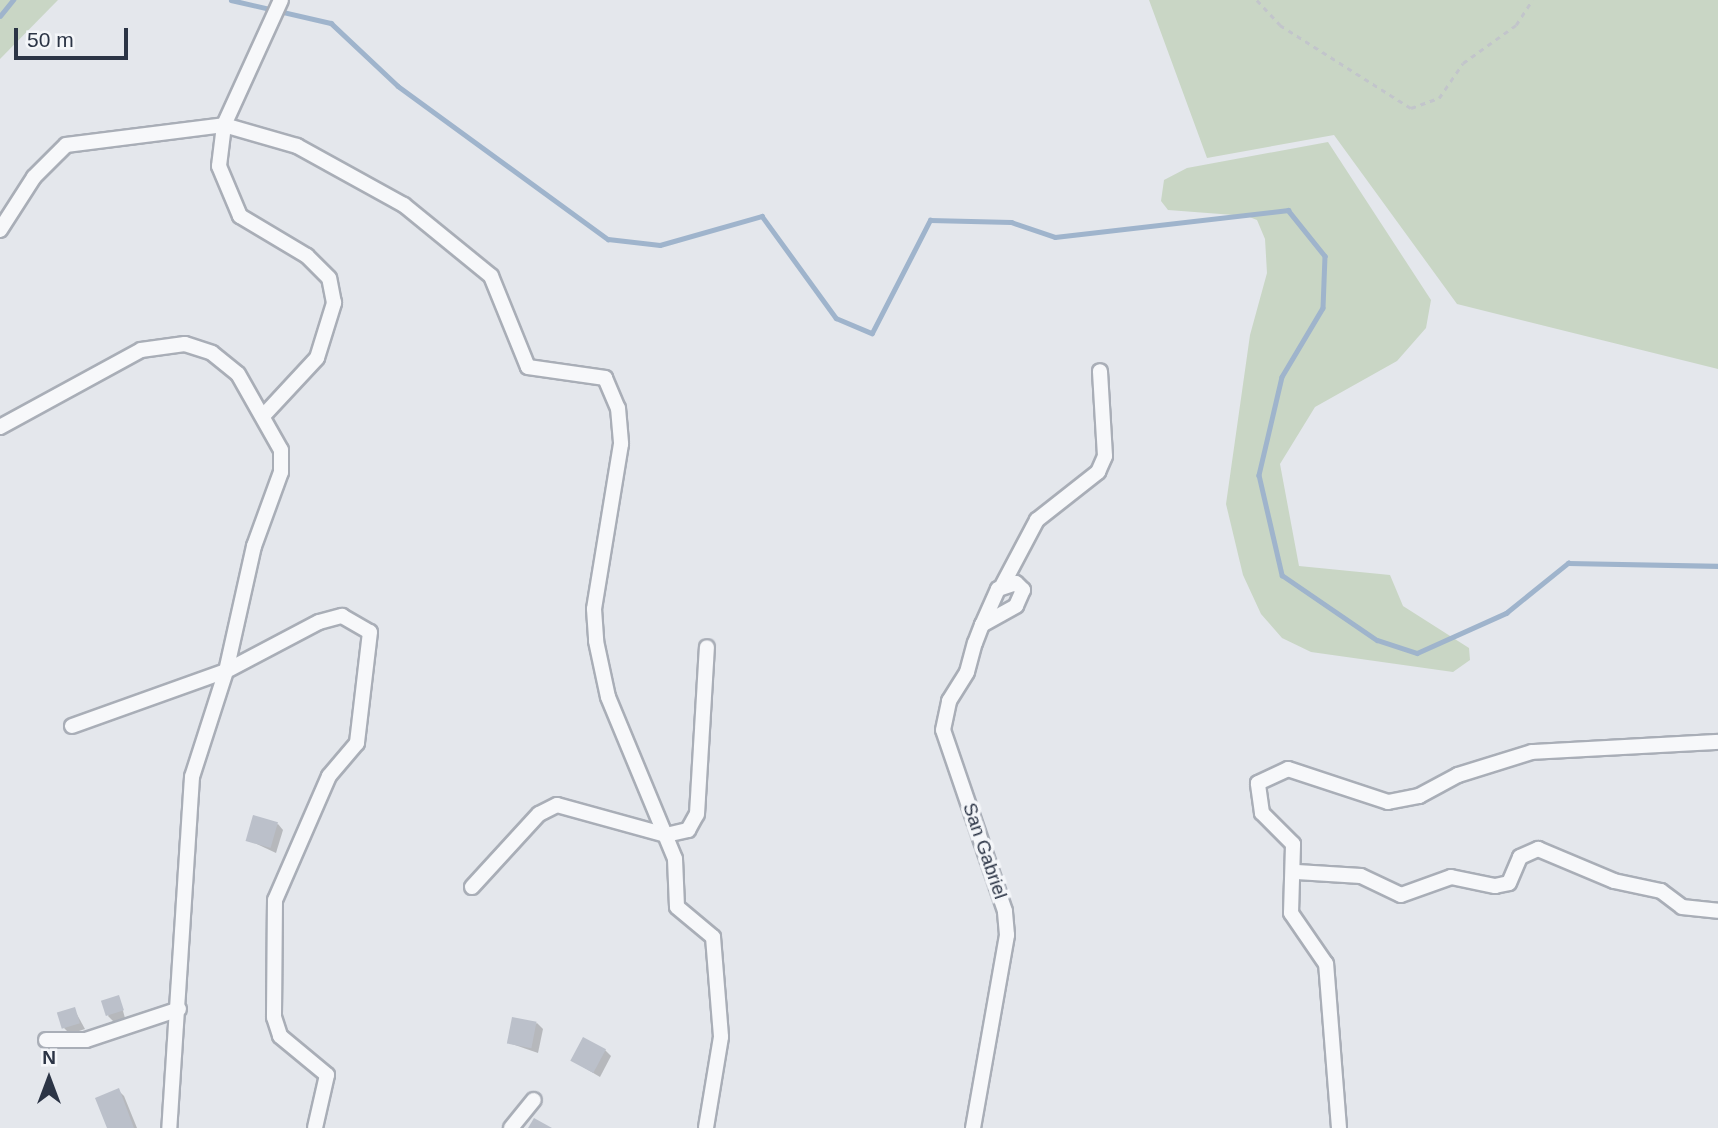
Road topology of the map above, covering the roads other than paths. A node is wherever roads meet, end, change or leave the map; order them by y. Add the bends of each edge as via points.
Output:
1 (281, 0) edge
2 (224, 125) junction
3 (0, 230) edge
4 (1100, 372) dead end
5 (264, 415) junction
6 (0, 427) edge
7 (1002, 586) junction
8 (982, 625) junction
9 (706, 648) dead end
10 (226, 671) junction
11 (72, 726) dead end
12 (1718, 742) edge
13 (666, 835) junction
14 (1297, 872) junction
15 (472, 887) dead end
16 (1718, 911) edge
17 (179, 1010) junction
18 (46, 1040) dead end
19 (534, 1100) dead end
20 (169, 1128) edge
21 (315, 1128) edge
22 (511, 1128) edge
23 (706, 1128) edge
24 (973, 1128) edge
25 (1339, 1128) edge

1 - 2 street
2 - 3 street via 66,145 34,177
2 - 5 street via 219,166 232,204 259,229 307,256 329,278 334,303 317,358
2 - 13 street via 297,146 404,205 491,276 528,367 594,372 612,388 621,444 594,609 596,641 608,697
4 - 7 street, San Gabriel via 1105,456 1098,472 1037,520
5 - 6 street via 238,374 212,353 161,344
5 - 10 street via 281,450 281,472 242,589
7 - 8 street, San Gabriel
7 - 8 street via 1016,583 1023,597
8 - 24 street, San Gabriel via 943,730 1005,911 1007,936
9 - 13 street via 697,814 688,831
10 - 11 street
10 - 17 street via 192,777
10 - 21 street via 320,622 342,616 370,632 357,743 329,776 275,900 274,1017 280,1036 327,1075
12 - 14 street via 1532,752 1458,775 1419,796 1388,802 1288,769 1271,772 1256,796 1262,813 1293,844
13 - 15 street via 557,805 539,814
13 - 23 street via 679,877 677,906 713,937 716,955 722,1037
14 - 16 street via 1361,876 1401,895 1451,877 1495,886 1509,883 1520,857 1538,849 1614,881 1661,891 1682,906
14 - 25 street via 1291,913 1326,964
17 - 18 street via 86,1040
17 - 20 street
19 - 22 street

